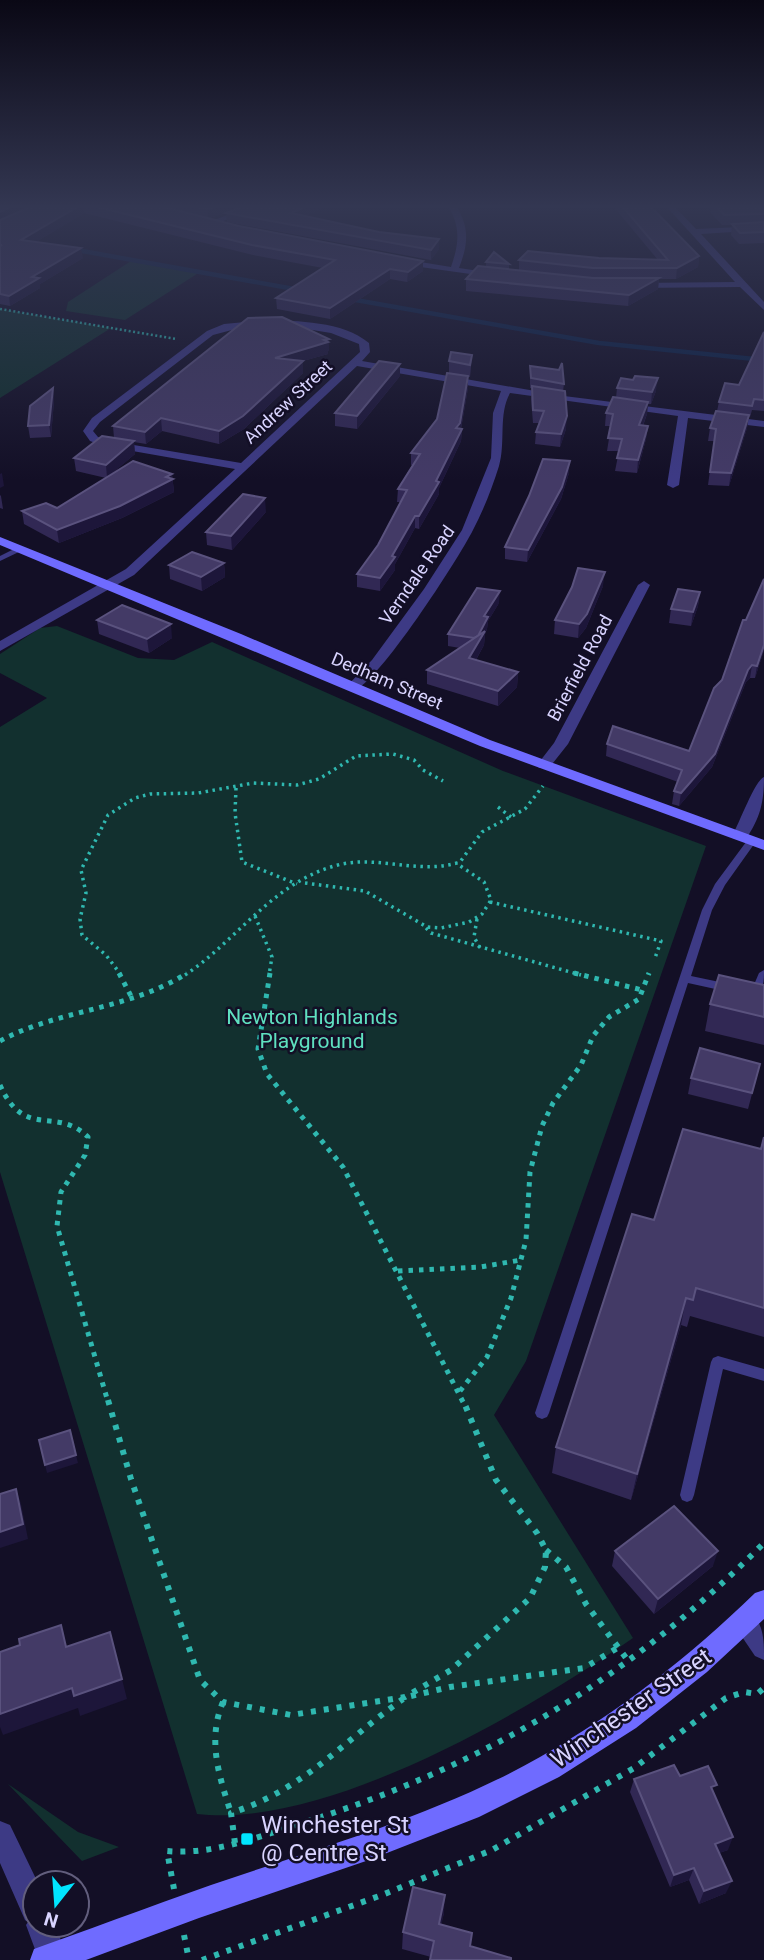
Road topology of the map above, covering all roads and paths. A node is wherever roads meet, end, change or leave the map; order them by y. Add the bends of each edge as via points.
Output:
1 (0, 309) edge
2 (198, 342) junction
3 (355, 363) junction
4 (507, 390) junction
5 (683, 415) junction
6 (764, 425) edge
7 (244, 467) junction
8 (673, 485) dead end
9 (0, 541) edge
10 (19, 550) junction
11 (0, 559) edge
12 (643, 585) dead end
13 (109, 586) junction
14 (0, 647) edge
15 (353, 687) junction
16 (544, 765) junction
17 (443, 781) dead end
18 (764, 782) edge
19 (543, 786) dead end
20 (236, 788) junction
21 (498, 807) dead end
22 (511, 817) junction
23 (752, 840) edge
24 (456, 863) junction
25 (299, 884) junction
26 (490, 902) junction
27 (255, 916) junction
28 (477, 919) junction
29 (426, 928) junction
30 (481, 949) junction
31 (654, 958) dead end
32 (649, 973) dead end
33 (764, 973) edge
34 (684, 978) junction
35 (642, 990) junction
36 (132, 998) junction
37 (0, 1041) edge
38 (0, 1085) edge
39 (521, 1260) junction
40 (398, 1271) junction
41 (764, 1375) edge
42 (460, 1391) junction
43 (542, 1413) dead end
44 (687, 1495) dead end
45 (764, 1543) edge
46 (546, 1550) junction
47 (764, 1602) edge
48 (745, 1622) junction
49 (619, 1647) junction
50 (764, 1647) edge
51 (629, 1662) junction
52 (764, 1688) edge
53 (405, 1697) junction
54 (223, 1702) junction
55 (231, 1813) junction
56 (0, 1835) edge
57 (235, 1843) junction
58 (171, 1874) dead end
59 (21, 1876) edge
60 (44, 1939) edge
61 (49, 1959) edge
62 (202, 1960) edge

1 - 2 path
2 - 3 street, Andrew Street via 235,322 279,323 360,340 366,349
2 - 7 street, Andrew Street via 96,420 88,432 108,444
3 - 4 street
3 - 7 street, Andrew Street
4 - 5 street
4 - 15 street, Verndale Road via 501,401 496,456 472,525 429,594
5 - 6 street
5 - 8 street
7 - 13 street, Andrew Street
9 - 10 main road, Dedham Street
10 - 11 lane
10 - 13 main road, Dedham Street
12 - 16 street, Brierfield Road via 561,744
13 - 14 street, Andrew Street
13 - 15 main road, Dedham Street
15 - 16 main road, Dedham Street
16 - 23 main road, Dedham Street
17 - 20 path via 414,760 393,754 356,756 319,779 297,785 253,783
18 - 23 street via 751,818
19 - 22 path via 535,803
20 - 25 path via 242,862
20 - 36 path via 135,798 100,825 92,853 81,870 86,893 80,919 82,935 103,950 126,980
21 - 22 path
22 - 24 path via 485,829
23 - 34 lane via 713,896
24 - 25 path via 408,865 365,860 339,864
24 - 26 path via 484,882
25 - 27 path via 270,900
25 - 29 path via 366,891
26 - 28 path
26 - 31 path via 661,941
27 - 36 path via 210,959 161,988
27 - 40 path via 272,957 258,1049 267,1074 343,1167
28 - 29 path via 445,929
28 - 30 path via 474,937
29 - 30 path
30 - 35 path
32 - 35 path
33 - 34 lane via 758,995
34 - 43 lane
35 - 39 path via 639,999 609,1017 593,1036 581,1065 542,1126 530,1172
36 - 37 path via 24,1029
38 - 54 path via 14,1111 31,1119 76,1125 88,1137 88,1151 62,1188 58,1233 131,1479 200,1680
39 - 40 path
39 - 42 path via 488,1357
40 - 42 path
41 - 44 lane via 718,1362
42 - 46 path via 496,1480
45 - 51 path, Winchester Street via 700,1606
46 - 49 path via 566,1567 586,1604
46 - 53 path via 545,1567 530,1598 451,1670
47 - 48 main road, Winchester Street
48 - 50 street
48 - 61 main road, Winchester Street via 619,1723 509,1788 426,1824
49 - 51 path
49 - 53 path via 584,1668
51 - 57 path, Winchester Street via 528,1727 445,1769 344,1811
52 - 62 path via 757,1694 744,1692 726,1698 626,1773 492,1850
53 - 54 path via 291,1716
53 - 55 path via 303,1778 269,1800
54 - 55 path via 214,1717 214,1739
55 - 57 path
56 - 59 street
57 - 58 path, Winchester Street via 196,1853 167,1851
60 - 61 street

